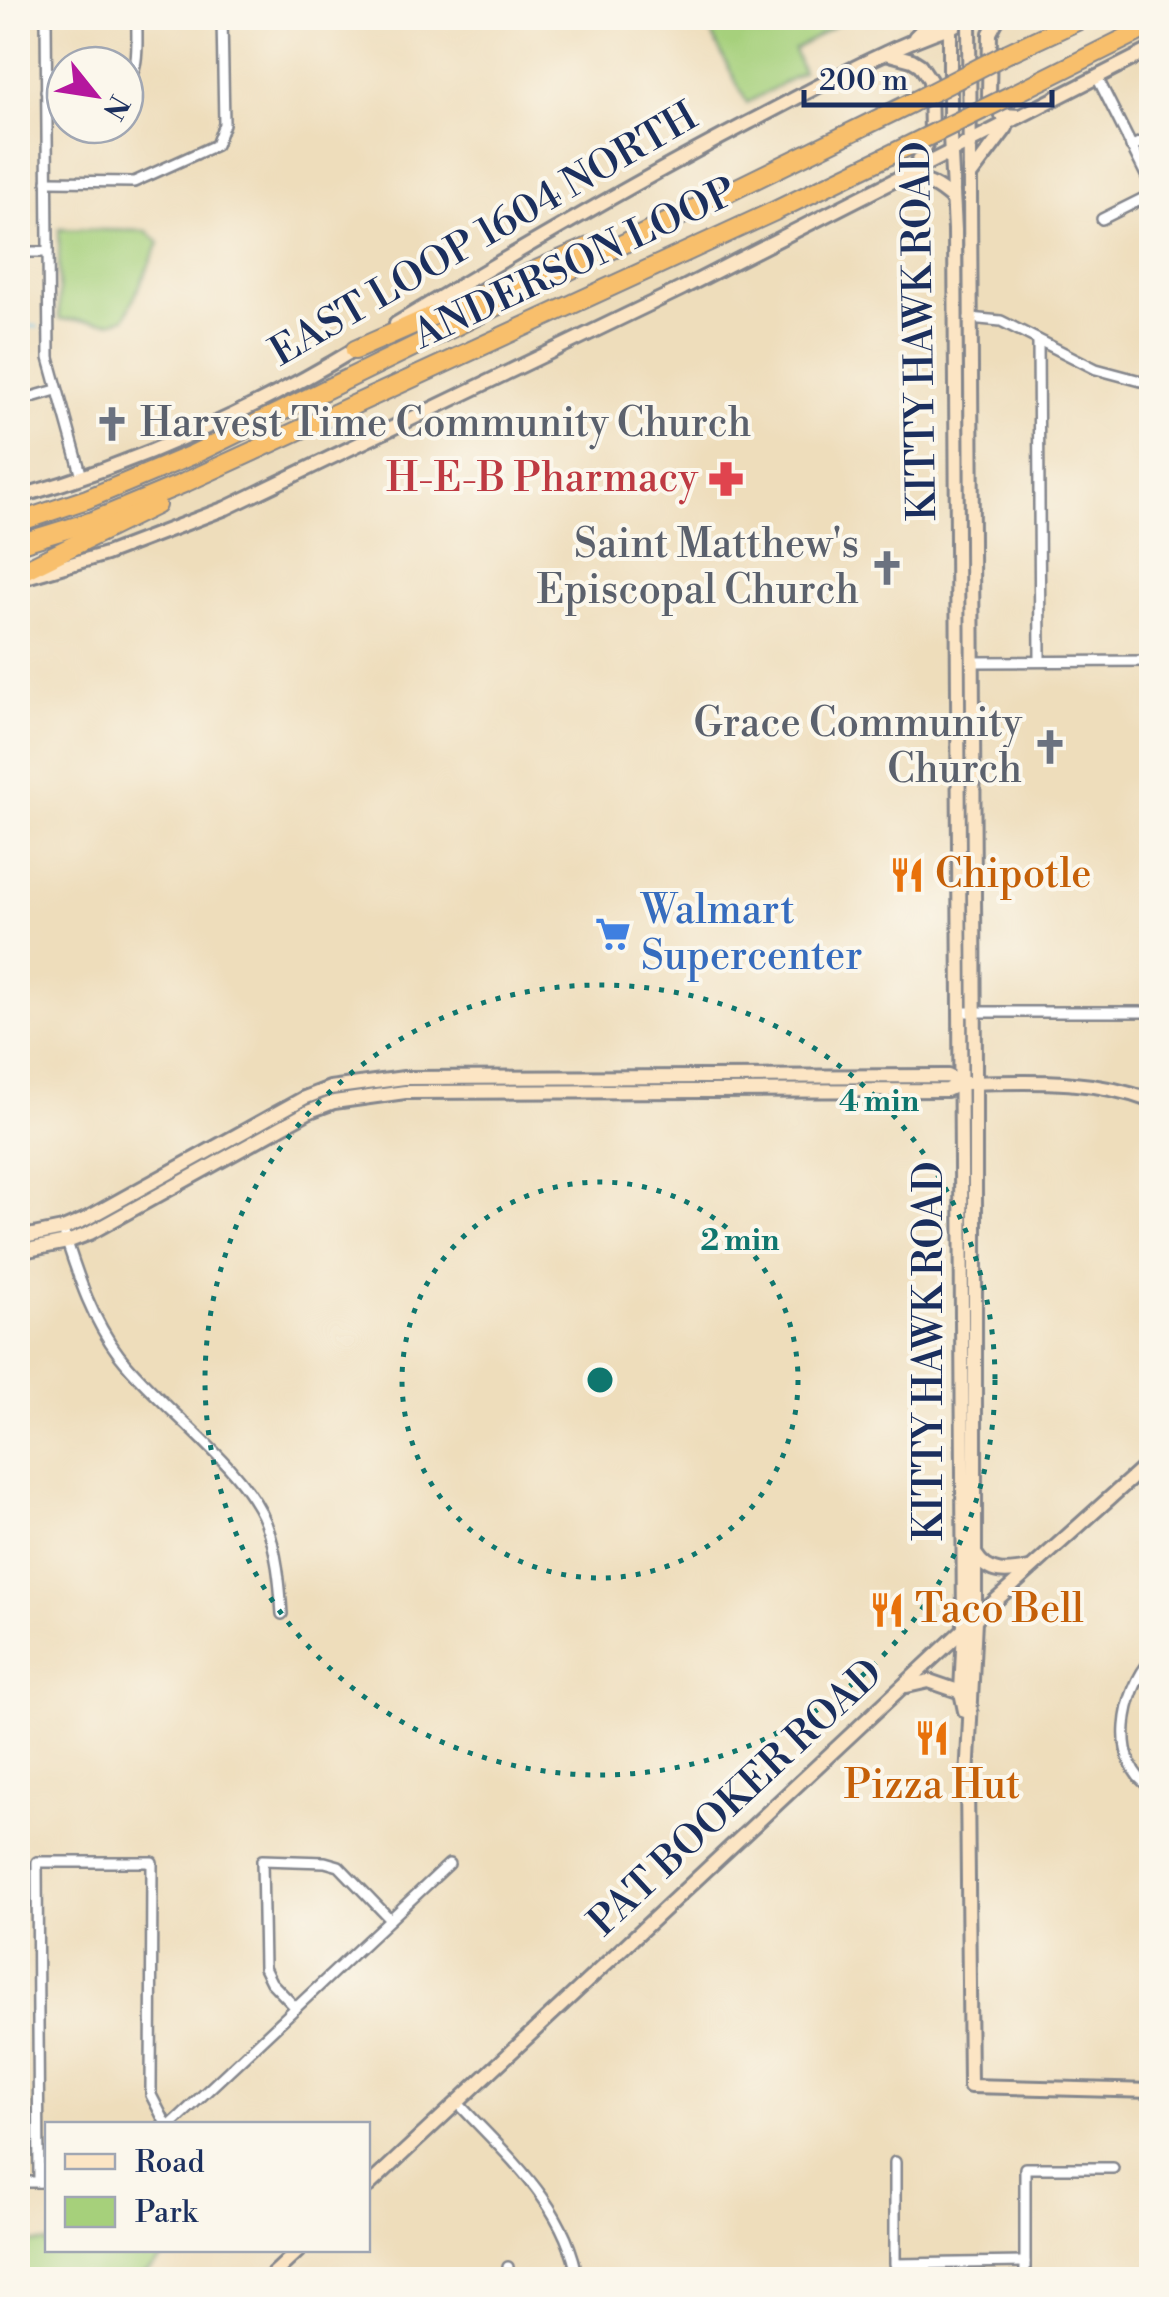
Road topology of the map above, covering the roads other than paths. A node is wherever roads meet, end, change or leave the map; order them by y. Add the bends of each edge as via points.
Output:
1 (46, 18) edge
2 (136, 18) edge
3 (222, 18) edge
4 (934, 18) edge
5 (972, 18) edge
6 (998, 18) edge
7 (1083, 18) edge
8 (950, 22) edge
9 (1152, 26) edge
10 (909, 43) junction
11 (46, 45) edge
12 (136, 45) edge
13 (1152, 49) edge
14 (886, 53) junction
15 (1098, 79) junction
16 (1026, 115) junction
17 (1010, 123) junction
18 (1152, 136) edge
19 (839, 137) junction
20 (970, 143) junction
21 (46, 145) edge
22 (1131, 146) junction
23 (950, 153) junction
24 (907, 175) junction
25 (969, 178) junction
26 (46, 181) junction
27 (1152, 190) edge
28 (953, 200) junction
29 (1102, 219) dead end
30 (18, 252) edge
31 (48, 252) junction
32 (963, 319) junction
33 (1038, 340) junction
34 (355, 350) junction
35 (1151, 384) edge
36 (56, 390) junction
37 (18, 401) edge
38 (1152, 424) edge
39 (234, 460) junction
40 (82, 478) junction
41 (18, 497) edge
42 (18, 522) edge
43 (18, 544) edge
44 (18, 576) edge
45 (1040, 660) junction
46 (965, 662) junction
47 (1152, 662) edge
48 (968, 1012) junction
49 (1152, 1012) edge
50 (968, 1083) junction
51 (1152, 1101) edge
52 (65, 1236) junction
53 (18, 1238) edge
54 (18, 1252) edge
55 (1152, 1460) edge
56 (969, 1461) junction
57 (975, 1554) junction
58 (1032, 1568) junction
59 (282, 1614) dead end
60 (970, 1624) junction
61 (1152, 1660) edge
62 (904, 1686) junction
63 (961, 1692) junction
64 (967, 1723) junction
65 (1152, 1788) edge
66 (449, 1864) dead end
67 (390, 1919) junction
68 (296, 2008) junction
69 (1152, 2091) edge
70 (458, 2103) junction
71 (168, 2122) edge
72 (171, 2122) edge
73 (895, 2162) dead end
74 (1113, 2168) dead end
75 (18, 2182) edge
76 (44, 2182) edge
77 (370, 2184) edge
78 (295, 2252) edge
79 (1024, 2262) junction
80 (508, 2267) dead end
81 (267, 2280) edge
82 (508, 2280) edge
83 (578, 2280) edge
84 (1024, 2280) edge

1 - 11 street
2 - 12 street
3 - 26 street via 224,124 216,145 144,180
4 - 10 main road
5 - 8 main road, EAST LOOP 1604 NORTH
5 - 20 main road, KITTY HAWK ROAD
6 - 16 main road via 990,33 989,97 1002,115
7 - 19 highway, ANDERSON LOOP, bridge
8 - 10 main road, EAST LOOP 1604 NORTH
8 - 23 main road, KITTY HAWK ROAD
9 - 39 highway, ANDERSON LOOP, bridge via 777,210
10 - 14 main road, EAST LOOP 1604 NORTH
13 - 15 main road
14 - 24 main road via 912,60 930,80 931,136
14 - 34 main road, EAST LOOP 1604 NORTH via 551,230
15 - 16 main road
15 - 22 street
16 - 17 main road
17 - 20 main road
17 - 25 main road
18 - 22 street
19 - 34 highway
19 - 42 highway, ANDERSON LOOP via 192,455
20 - 23 main road
20 - 25 main road, KITTY HAWK ROAD
21 - 26 street
22 - 27 street
23 - 24 main road
23 - 28 main road, KITTY HAWK ROAD
24 - 28 main road
24 - 44 main road via 226,508 106,554
25 - 32 main road, KITTY HAWK ROAD
26 - 31 street
27 - 29 street
28 - 32 main road, KITTY HAWK ROAD
30 - 31 street
31 - 36 street via 49,358
32 - 33 street via 1001,321
32 - 46 main road, KITTY HAWK ROAD
33 - 35 street via 1096,369
33 - 45 street
34 - 40 main road, EAST LOOP 1604 NORTH via 208,426
35 - 38 street
36 - 37 street
36 - 40 street
39 - 43 highway, ANDERSON LOOP via 93,521
39 - 44 highway
40 - 41 main road, EAST LOOP 1604 NORTH
45 - 46 street
45 - 47 street
46 - 48 main road, KITTY HAWK ROAD
48 - 49 street
48 - 50 main road, KITTY HAWK ROAD
50 - 51 main road via 1096,1084
50 - 52 main road via 948,1090 846,1083 423,1085 277,1118
50 - 56 main road, KITTY HAWK ROAD
52 - 53 main road
52 - 54 main road
52 - 59 street via 92,1311 118,1352 258,1506 272,1544
55 - 58 main road, PAT BOOKER ROAD
56 - 57 main road, KITTY HAWK ROAD
56 - 60 main road, KITTY HAWK ROAD
57 - 58 main road via 994,1571
57 - 60 main road, KITTY HAWK ROAD
58 - 60 main road, PAT BOOKER ROAD
60 - 62 main road, PAT BOOKER ROAD
60 - 63 main road, KITTY HAWK ROAD
60 - 64 main road, KITTY HAWK ROAD
61 - 65 street via 1129,1696 1126,1756
62 - 63 main road via 928,1681
62 - 70 main road, PAT BOOKER ROAD
63 - 64 main road, KITTY HAWK ROAD
64 - 69 main road, KITTY HAWK ROAD via 970,2086
66 - 67 street
67 - 68 street
67 - 68 street via 339,1866 262,1860 264,1968
68 - 72 street
70 - 77 main road, PAT BOOKER ROAD
70 - 83 street via 549,2204
71 - 76 street via 152,2096 152,1862 37,1862
73 - 79 street via 895,2264
74 - 79 street via 1025,2168
75 - 76 street
78 - 81 main road
79 - 84 street
80 - 82 street

